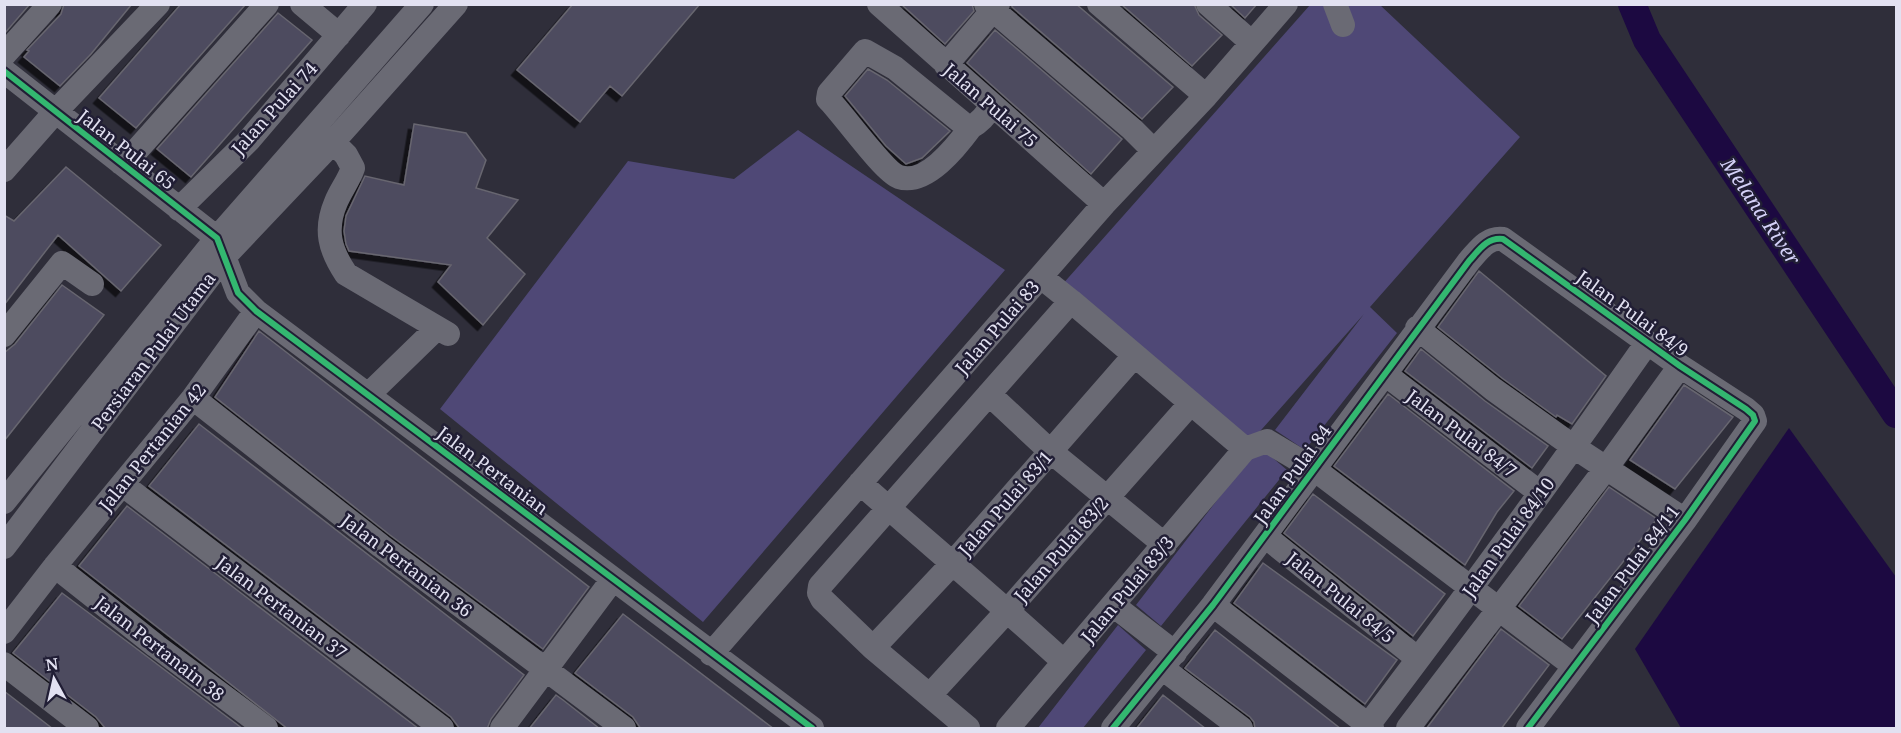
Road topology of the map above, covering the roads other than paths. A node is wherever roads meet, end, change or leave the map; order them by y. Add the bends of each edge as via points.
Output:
1 (50, 4) edge
2 (158, 4) edge
3 (267, 4) edge
4 (302, 4) edge
5 (366, 4) edge
6 (422, 4) edge
7 (456, 4) edge
8 (879, 4) edge
9 (1099, 4) edge
10 (1208, 4) edge
11 (1286, 4) edge
12 (992, 7) edge
13 (339, 35) junction
14 (1252, 44) junction
15 (4, 55) edge
16 (946, 65) junction
17 (4, 71) edge
18 (1206, 96) junction
19 (992, 105) junction
20 (56, 111) junction
21 (971, 127) junction
22 (333, 142) junction
23 (1154, 152) junction
24 (121, 163) junction
25 (4, 170) edge
26 (1104, 204) junction
27 (179, 209) junction
28 (1495, 238) joint
29 (221, 247) junction
30 (1041, 277) junction
31 (92, 284) dead end
32 (1071, 301) junction
33 (256, 310) junction
34 (1417, 328) junction
35 (4, 335) edge
36 (1647, 343) junction
37 (1134, 356) junction
38 (1680, 366) junction
39 (1385, 374) junction
40 (989, 394) junction
41 (368, 395) junction
42 (193, 398) junction
43 (1191, 403) junction
44 (1753, 415) joint
45 (1574, 447) junction
46 (1245, 449) junction
47 (1050, 451) junction
48 (1607, 467) junction
49 (1314, 469) junction
50 (860, 483) junction
51 (123, 485) junction
52 (1539, 492) junction
53 (1107, 496) junction
54 (4, 502) edge
55 (889, 508) junction
56 (1685, 520) junction
57 (1265, 536) junction
58 (1165, 545) junction
59 (4, 547) edge
60 (952, 564) junction
61 (55, 566) junction
62 (613, 579) junction
63 (1471, 589) junction
64 (1113, 605) junction
65 (1213, 605) junction
66 (1498, 609) junction
67 (1008, 610) junction
68 (4, 633) edge
69 (873, 648) junction
70 (711, 654) junction
71 (1417, 658) junction
72 (1168, 660) junction
73 (1064, 662) junction
74 (4, 664) edge
75 (1574, 666) junction
76 (545, 669) junction
77 (930, 695) junction
78 (77, 726) edge
79 (1369, 727) edge
80 (266, 729) edge
81 (442, 729) edge
82 (502, 729) edge
83 (624, 729) edge
84 (812, 729) edge
85 (968, 729) edge
86 (1008, 729) edge
87 (1113, 729) edge
88 (1241, 729) edge
89 (1408, 729) edge
90 (1528, 729) edge

1 - 15 street
2 - 20 street
3 - 24 street
4 - 13 street
5 - 13 street, Jalan Pulai 74
6 - 29 street, Persiaran Pulai Utama
7 - 22 street, Persiaran Pulai Utama
8 - 16 street, Jalan Pulai 75
9 - 18 street
10 - 14 street
11 - 14 street, Jalan Pulai 83
12 - 16 street
12 - 23 street
13 - 27 street, Jalan Pulai 74 via 249,140
14 - 18 street, Jalan Pulai 83
16 - 19 street, Jalan Pulai 75
17 - 20 street, Jalan Pulai 65
18 - 23 street, Jalan Pulai 83
19 - 21 street
19 - 26 street, Jalan Pulai 75
20 - 24 street, Jalan Pulai 65
20 - 25 street
21 - 21 street via 930,171 915,177 898,177 828,99 829,93 865,51 895,68
22 - 29 street, Persiaran Pulai Utama
22 - 41 street via 353,168 330,224 335,257 346,274 442,331
23 - 26 street, Jalan Pulai 83
24 - 27 street, Jalan Pulai 65
26 - 30 street, Jalan Pulai 83
27 - 29 street, Jalan Pulai 65
28 - 34 street, Jalan Pulai 84 via 1469,261
28 - 36 street, Jalan Pulai 84/9 via 1503,239
29 - 33 street via 238,293
29 - 54 street, Persiaran Pulai Utama
29 - 59 street, Persiaran Pulai Utama
30 - 32 street
30 - 50 street, Jalan Pulai 83
31 - 35 street via 62,263
32 - 37 street
32 - 40 street
33 - 41 street, Jalan Pertanian
33 - 42 street, Jalan Pertanian 42
34 - 39 street, Jalan Pulai 84
34 - 45 street
36 - 38 street, Jalan Pulai 84/9
36 - 45 street, Jalan Pulai 84/10
37 - 43 street
37 - 47 street, Jalan Pulai 83/1
38 - 44 street, Jalan Pulai 84/9
38 - 48 street
39 - 49 street, Jalan Pulai 84
39 - 52 street, Jalan Pulai 84/7
40 - 47 street
40 - 55 street
41 - 62 street, Jalan Pertanian
42 - 51 street, Jalan Pertanian 42
42 - 76 street, Jalan Pertanian 36
43 - 46 street
43 - 53 street, Jalan Pulai 83/2
44 - 56 street, Jalan Pulai 84/11 via 1755,421
45 - 48 street
45 - 52 street, Jalan Pulai 84/10
46 - 49 street via 1267,441
46 - 58 street, Jalan Pulai 83/3
47 - 53 street
47 - 60 street, Jalan Pulai 83/1
48 - 56 street
48 - 66 street
49 - 57 street, Jalan Pulai 84
49 - 63 street
50 - 55 street
50 - 70 street, Jalan Pulai 83
51 - 61 street, Jalan Pertanian 42
51 - 81 street, Jalan Pertanian 37
52 - 63 street, Jalan Pulai 84/10
53 - 58 street
53 - 67 street, Jalan Pulai 83/2
55 - 60 street
55 - 69 street via 820,586 819,594
56 - 75 street, Jalan Pulai 84/11
57 - 65 street, Jalan Pulai 84
57 - 71 street, Jalan Pulai 84/5
58 - 64 street, Jalan Pulai 83/3
60 - 67 street
60 - 69 street, Jalan Pulai 83/1
61 - 68 street, Jalan Pertanian 42
61 - 80 street, Jalan Pertanain 38
62 - 70 street, Jalan Pertanian
62 - 76 street
63 - 66 street
63 - 71 street, Jalan Pulai 84/10
64 - 72 street
64 - 73 street, Jalan Pulai 83/3
65 - 72 street, Jalan Pulai 84
65 - 79 street
66 - 75 street
66 - 89 street
67 - 73 street
67 - 77 street, Jalan Pulai 83/2
69 - 77 street
70 - 84 street, Jalan Pertanian
71 - 79 street, Jalan Pulai 84/10
72 - 87 street, Jalan Pulai 84
72 - 88 street
73 - 86 street, Jalan Pulai 83/3
74 - 78 street
75 - 90 street, Jalan Pulai 84/11
76 - 82 street
76 - 83 street, Jalan Pertanian 36
77 - 85 street

